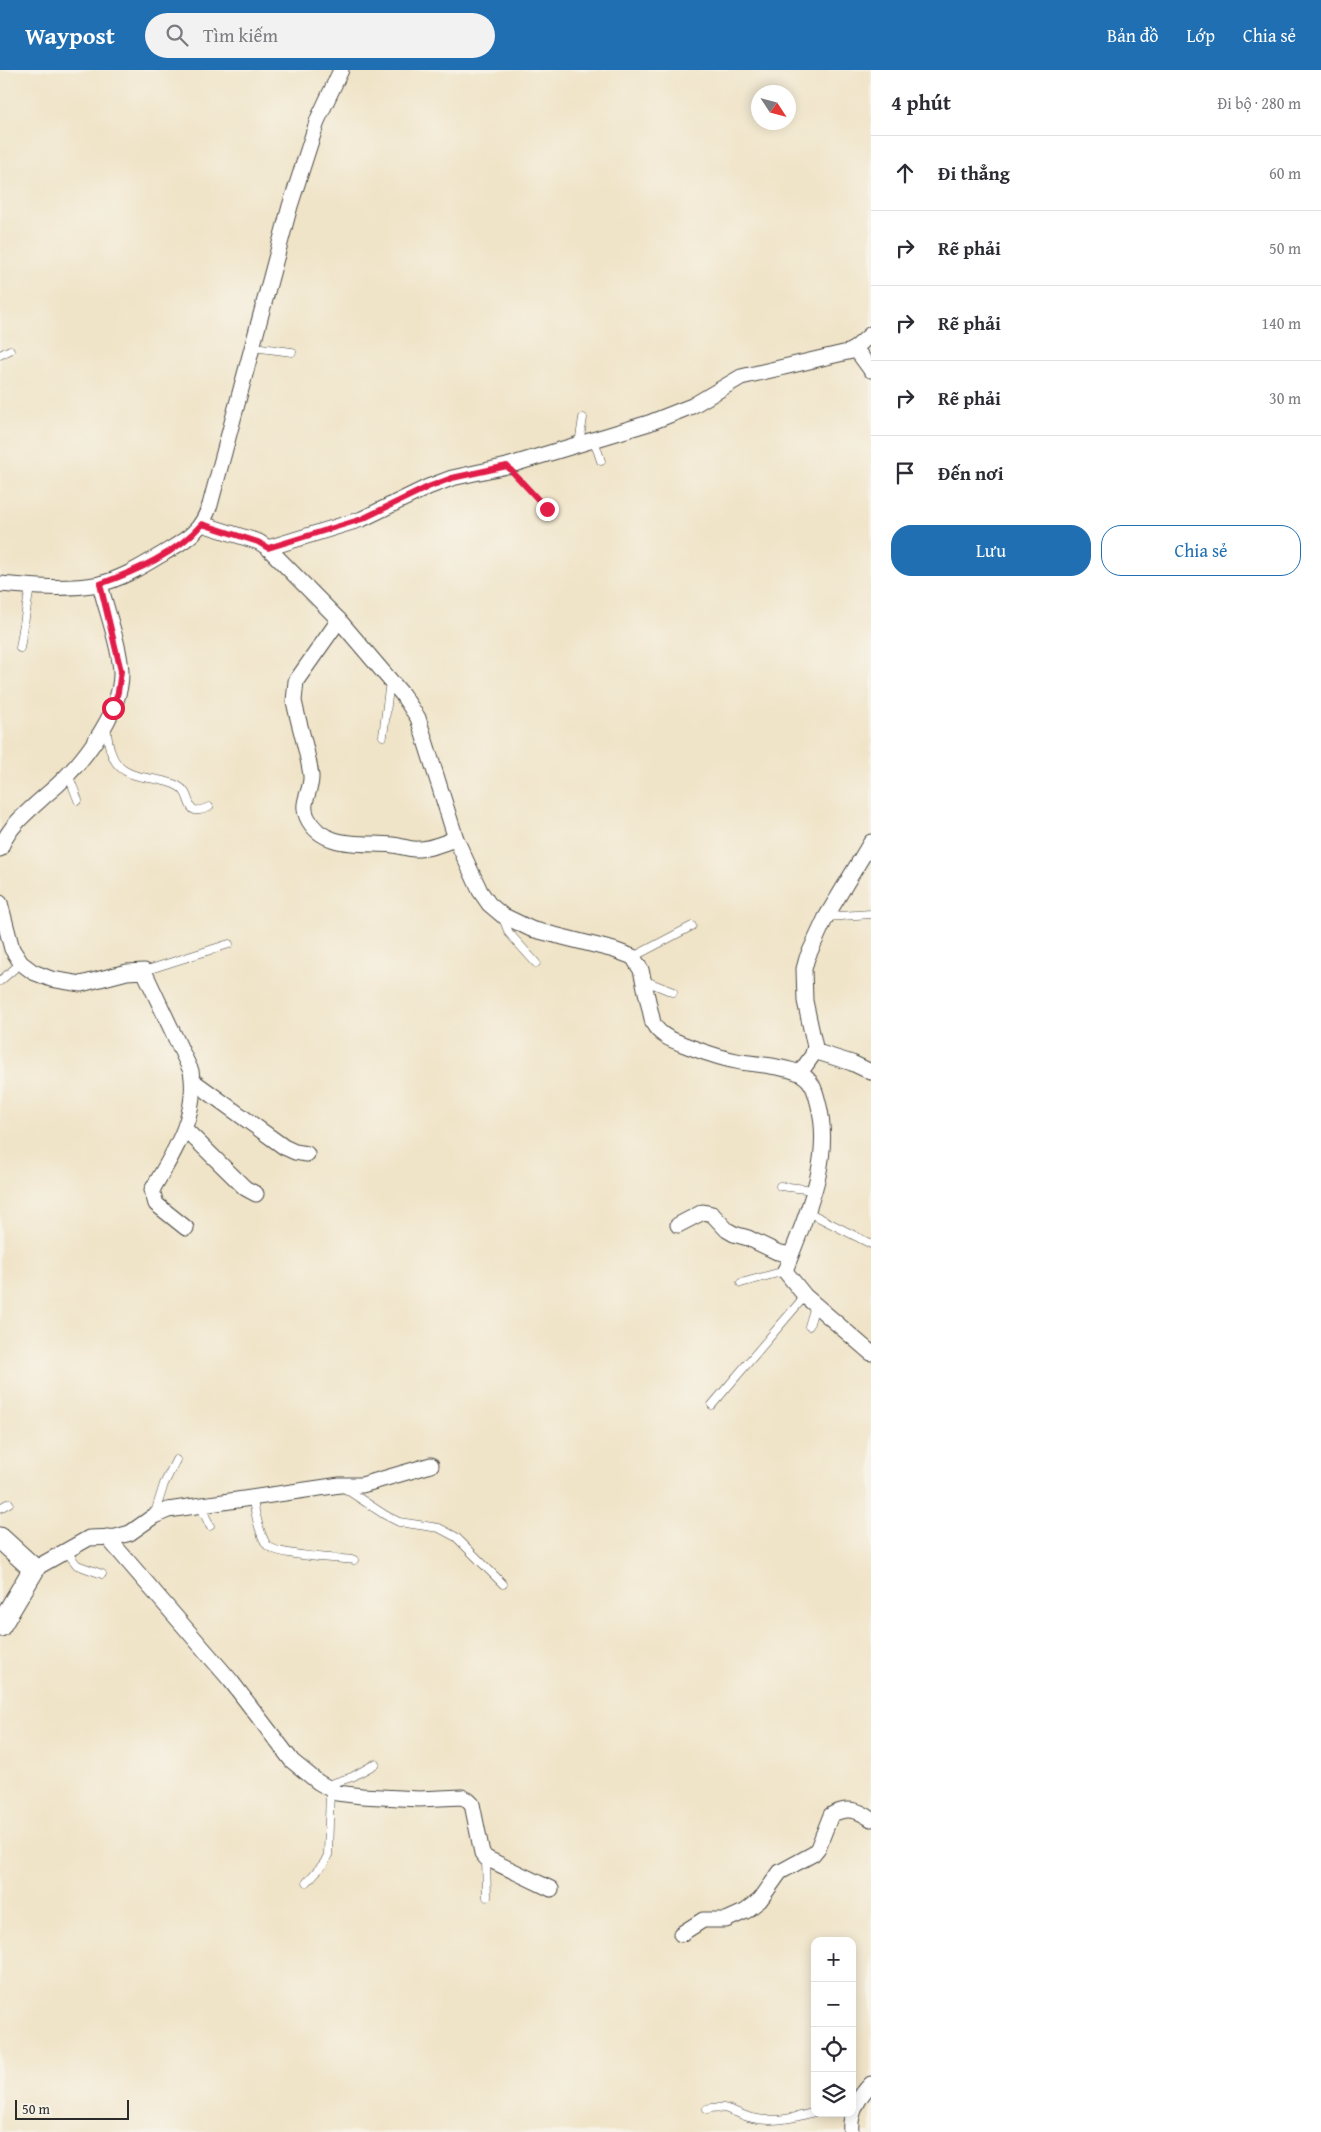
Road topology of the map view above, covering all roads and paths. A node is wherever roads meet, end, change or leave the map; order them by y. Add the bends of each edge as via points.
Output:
1 (341, 70) edge
2 (871, 334) edge
3 (253, 347) junction
4 (855, 348) junction
5 (10, 350) dead end
6 (292, 352) dead end
7 (0, 355) edge
8 (871, 370) edge
9 (583, 418) dead end
10 (594, 440) junction
11 (579, 444) junction
12 (601, 462) dead end
13 (507, 466) junction
14 (547, 509) dead end
15 (202, 524) junction
16 (268, 548) junction
17 (0, 584) edge
18 (100, 584) junction
19 (30, 587) junction
20 (339, 620) junction
21 (20, 648) dead end
22 (390, 680) junction
23 (106, 726) junction
24 (383, 736) dead end
25 (68, 773) junction
26 (78, 800) dead end
27 (209, 807) dead end
28 (456, 839) junction
29 (871, 842) edge
30 (0, 849) edge
31 (0, 903) edge
32 (871, 914) edge
33 (502, 915) junction
34 (826, 917) junction
35 (692, 926) dead end
36 (229, 944) dead end
37 (633, 957) junction
38 (21, 963) junction
39 (536, 963) dead end
40 (144, 971) junction
41 (644, 980) junction
42 (0, 981) edge
43 (673, 992) dead end
44 (814, 1051) junction
45 (871, 1072) edge
46 (800, 1073) junction
47 (193, 1081) junction
48 (185, 1129) junction
49 (307, 1154) dead end
50 (780, 1186) dead end
51 (814, 1190) junction
52 (256, 1194) dead end
53 (808, 1212) junction
54 (678, 1225) dead end
55 (186, 1228) dead end
56 (871, 1244) edge
57 (791, 1255) junction
58 (785, 1271) junction
59 (741, 1283) dead end
60 (810, 1301) junction
61 (809, 1326) dead end
62 (871, 1353) edge
63 (712, 1405) dead end
64 (176, 1460) dead end
65 (431, 1465) dead end
66 (340, 1485) junction
67 (252, 1497) junction
68 (9, 1504) dead end
69 (200, 1505) junction
70 (0, 1508) edge
71 (154, 1516) junction
72 (210, 1526) dead end
73 (107, 1536) junction
74 (0, 1538) edge
75 (66, 1550) junction
76 (354, 1560) dead end
77 (34, 1570) junction
78 (102, 1574) dead end
79 (503, 1584) dead end
80 (0, 1626) edge
81 (375, 1764) dead end
82 (327, 1788) junction
83 (871, 1819) edge
84 (486, 1858) junction
85 (307, 1882) dead end
86 (551, 1889) dead end
87 (487, 1897) dead end
88 (681, 1934) dead end
89 (862, 2092) edge
90 (706, 2109) dead end
91 (811, 2113) edge
92 (851, 2132) edge

1 - 3 street via 318,119 298,180
2 - 4 street
3 - 6 lane
3 - 15 street
4 - 8 street
4 - 10 street via 741,377 692,406
5 - 7 lane
9 - 11 lane
10 - 11 street
10 - 12 lane
11 - 13 street
13 - 14 path
13 - 16 street via 452,478 362,519
15 - 16 street
15 - 18 street via 191,537 140,568
16 - 20 street
17 - 19 street
18 - 19 street
18 - 23 street via 121,671 118,692
19 - 21 lane
20 - 22 street
20 - 28 street via 300,673 294,690 311,777 304,807 306,816 322,835 360,845 420,849
22 - 24 lane
22 - 28 street via 418,718
23 - 25 street
23 - 27 lane via 111,756 118,766 132,774 178,786 194,811
25 - 26 lane
25 - 30 street via 24,814
28 - 33 street via 480,891
29 - 34 street
31 - 38 street via 12,949
32 - 34 lane
33 - 37 street via 531,929
33 - 39 lane via 509,933
34 - 44 street via 804,969
35 - 37 lane
36 - 40 lane
37 - 41 street
38 - 40 street via 33,972 81,984
38 - 42 lane
40 - 47 street
41 - 43 lane
41 - 46 street via 653,1023 664,1036 737,1061
44 - 45 street
44 - 46 street
46 - 51 street via 814,1089 823,1128 823,1159
47 - 48 street
47 - 49 street via 284,1147
48 - 52 street via 245,1188
48 - 55 street via 152,1190 156,1204
50 - 51 lane
51 - 53 street
53 - 56 lane
53 - 57 street
54 - 57 street via 708,1212 734,1234
57 - 58 street
58 - 59 lane
58 - 60 street
60 - 61 lane
60 - 62 street
60 - 63 lane
64 - 71 lane
65 - 66 street via 362,1484
66 - 67 street
66 - 79 lane via 392,1518 410,1525 439,1528 456,1537
67 - 69 street
67 - 76 lane via 263,1537 272,1549
68 - 70 lane
69 - 71 street via 168,1510
69 - 72 lane
71 - 73 street via 130,1533
73 - 75 street via 89,1538
73 - 82 street via 231,1681 292,1761
74 - 77 street
75 - 77 street
75 - 78 lane via 77,1565
77 - 80 street
81 - 82 lane
82 - 84 street via 362,1796 462,1797 472,1804 482,1853
82 - 85 lane via 328,1855
83 - 88 street via 851,1809 831,1815 813,1854 780,1872 760,1900 726,1920 703,1920
84 - 86 street
84 - 87 lane
89 - 92 street via 855,2107
90 - 91 lane via 722,2107 766,2120 784,2120

